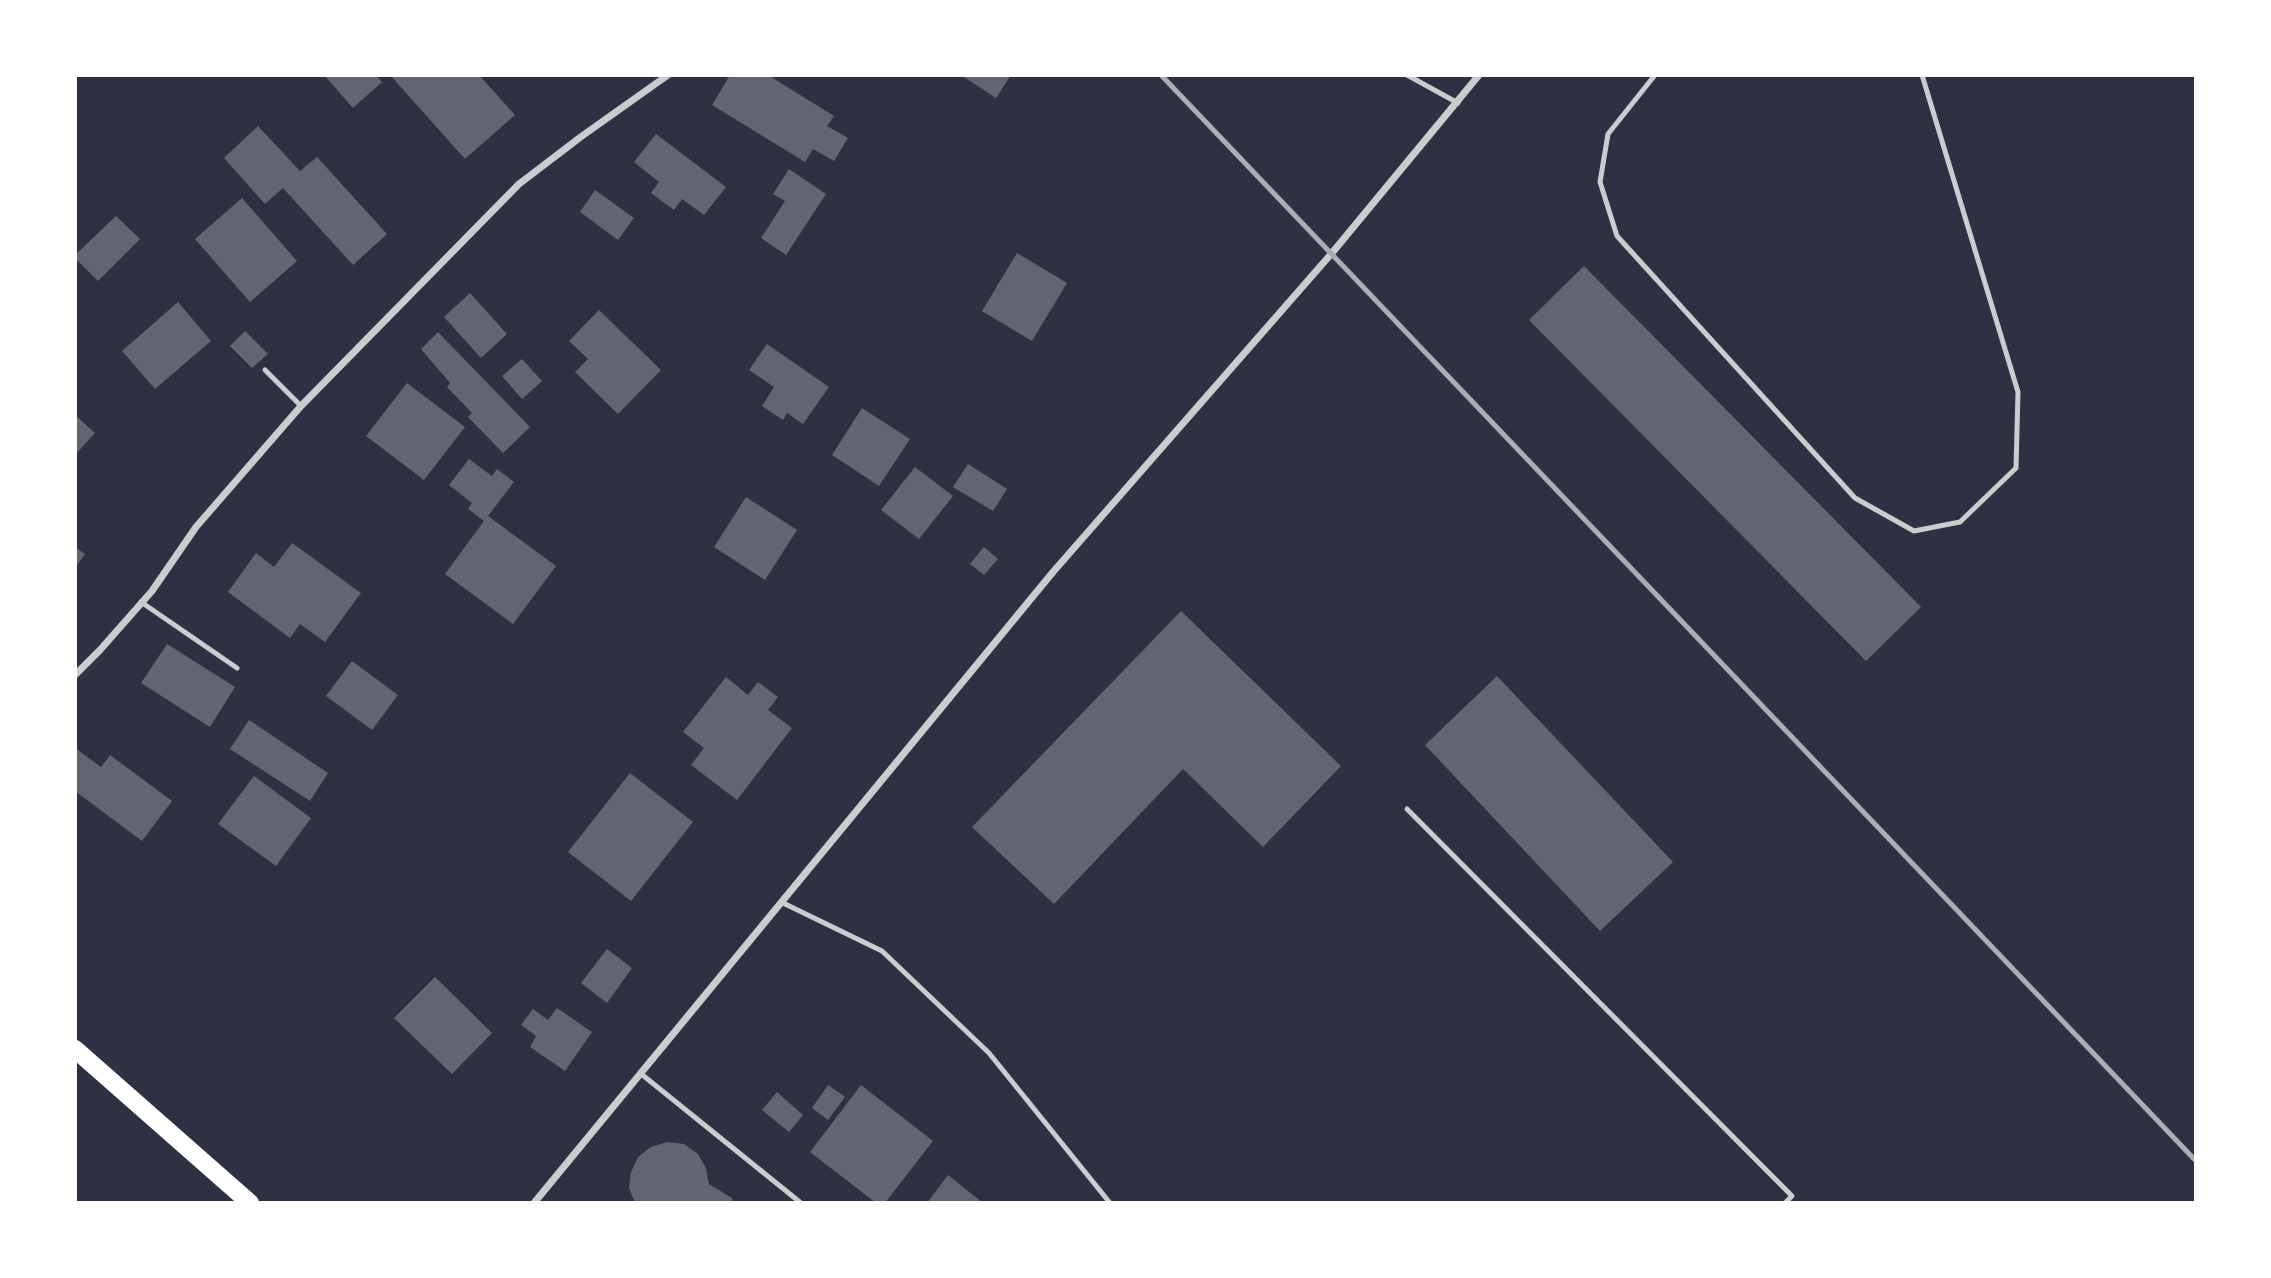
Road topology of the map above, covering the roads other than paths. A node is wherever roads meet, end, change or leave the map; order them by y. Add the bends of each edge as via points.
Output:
1 (668, 75) edge
2 (1407, 75) edge
3 (1479, 75) edge
4 (1655, 75) edge
5 (1922, 75) edge
6 (1458, 103) junction
7 (265, 370) dead end
8 (301, 406) junction
9 (141, 602) junction
10 (237, 668) dead end
11 (75, 675) edge
12 (1407, 809) dead end
13 (781, 902) junction
14 (75, 1049) edge
15 (640, 1073) junction
16 (250, 1203) edge
17 (534, 1203) edge
18 (801, 1203) edge
19 (1110, 1203) edge
20 (1785, 1203) edge

1 - 8 street via 522,181
2 - 6 lane
3 - 6 street
4 - 5 lane via 1608,134 1600,182 1617,236 1855,498 1914,531 1960,522 2016,468 2018,392
6 - 13 street via 1053,572
7 - 8 lane
8 - 9 street via 197,527
9 - 10 lane
9 - 11 street
12 - 20 lane via 1792,1196
13 - 15 street
13 - 19 lane via 882,951 989,1053
14 - 16 main road
15 - 17 street
15 - 18 lane

